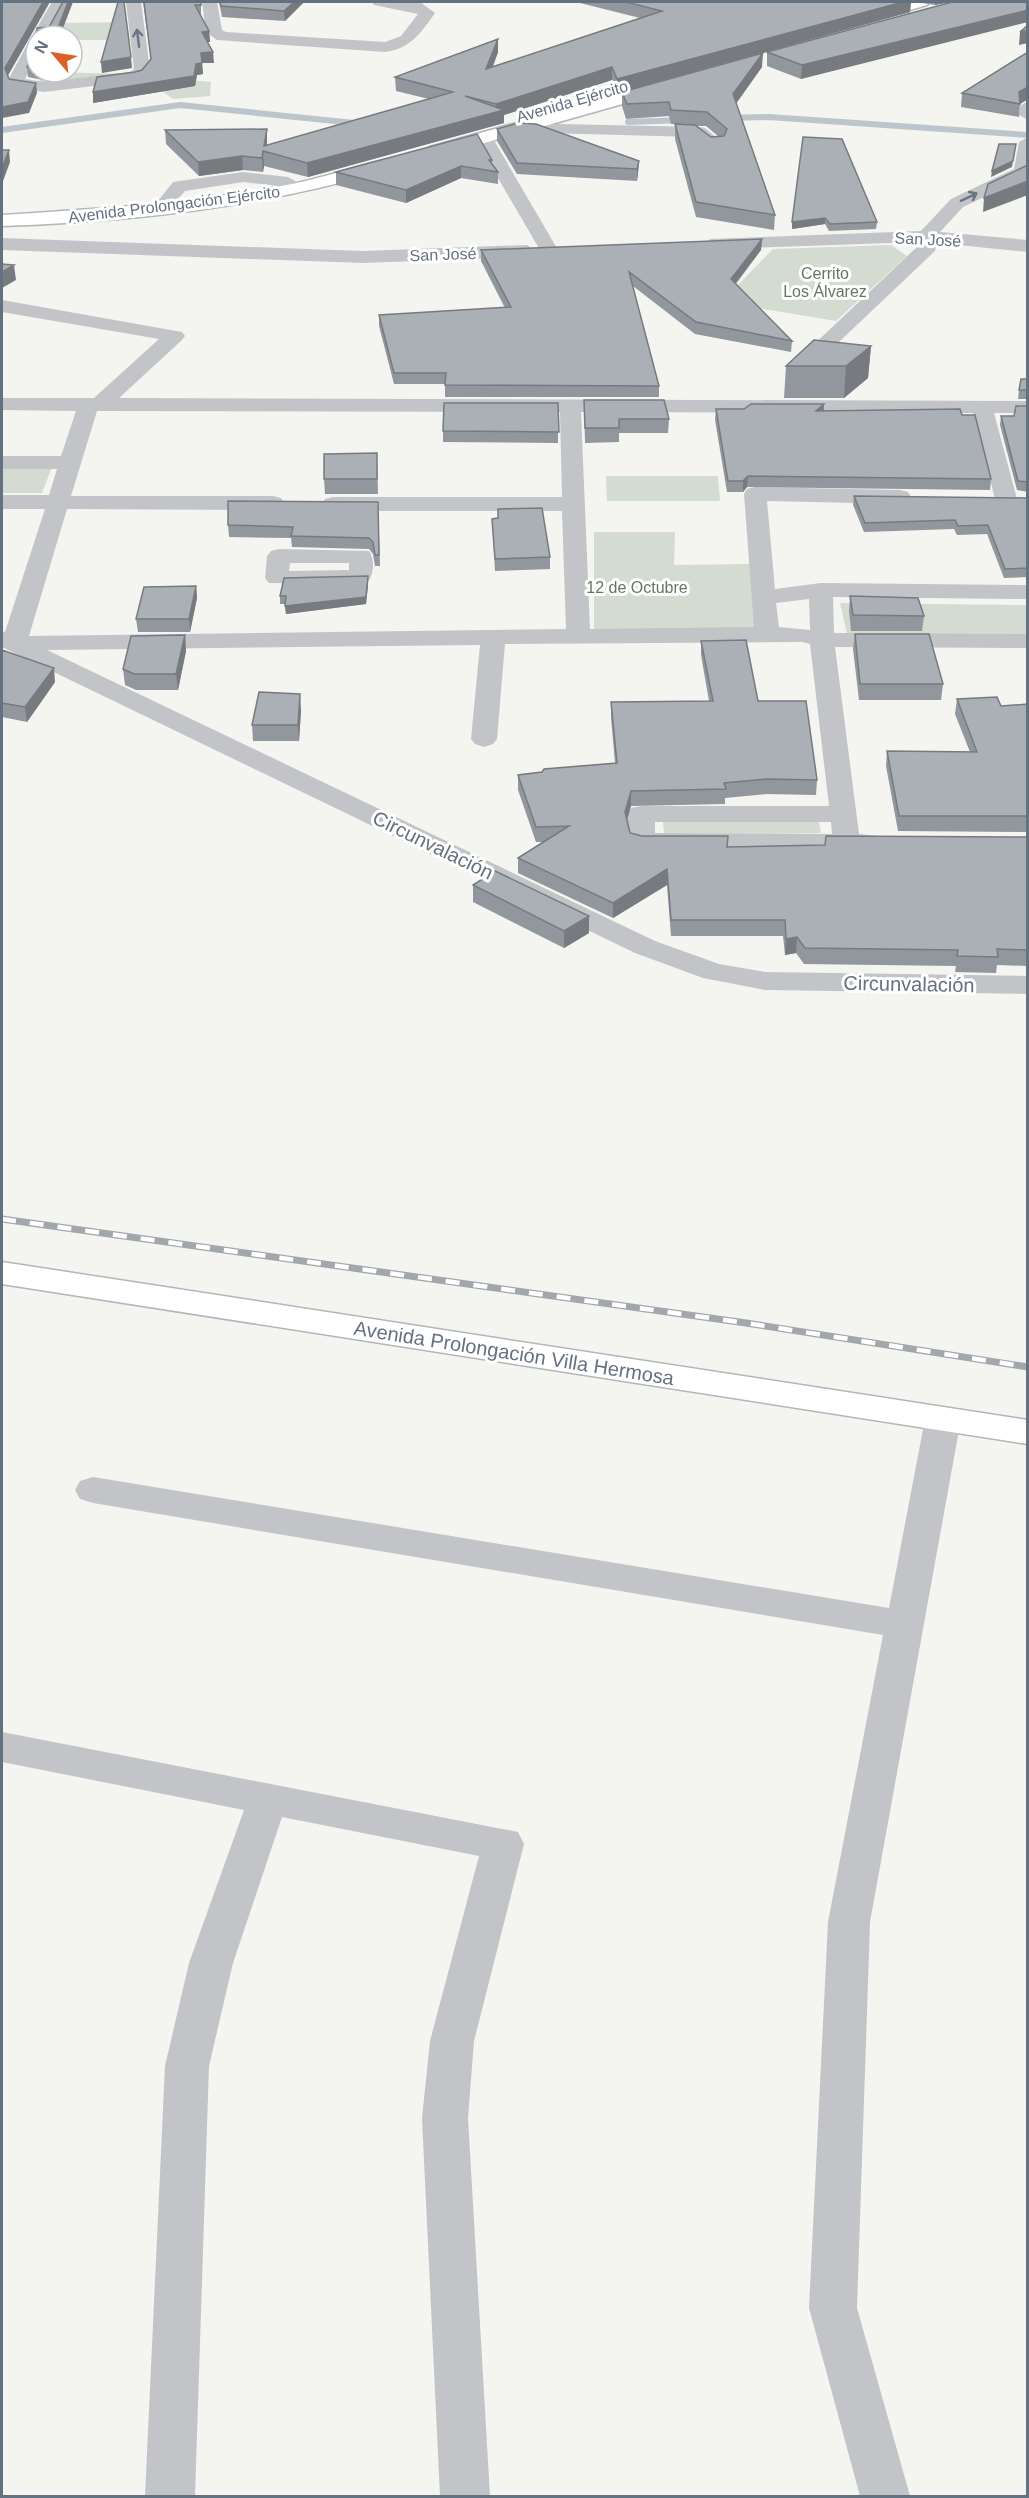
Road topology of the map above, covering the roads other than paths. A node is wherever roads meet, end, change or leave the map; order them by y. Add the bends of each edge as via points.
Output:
1 (59, 2) edge
2 (133, 2) edge
3 (210, 2) edge
4 (379, 2) edge
5 (922, 6) edge
6 (47, 24) edge
7 (24, 65) edge
8 (23, 86) junction
9 (2, 95) edge
10 (1028, 106) edge
11 (1028, 115) edge
12 (549, 124) junction
13 (512, 128) joint
14 (465, 131) junction
15 (483, 137) junction
16 (1028, 142) edge
17 (716, 146) edge
18 (2, 215) edge
19 (2, 221) edge
20 (926, 236) junction
21 (2, 244) edge
22 (702, 244) edge
23 (1028, 246) edge
24 (573, 249) edge
25 (549, 250) junction
26 (2, 306) edge
27 (95, 402) junction
28 (2, 404) edge
29 (761, 405) junction
30 (570, 406) junction
31 (982, 406) junction
32 (1028, 407) edge
33 (2, 462) edge
34 (70, 463) junction
35 (922, 497) edge
36 (982, 498) edge
37 (1017, 499) edge
38 (2, 502) edge
39 (57, 502) junction
40 (289, 503) edge
41 (312, 503) edge
42 (574, 504) junction
43 (822, 590) junction
44 (1028, 592) edge
45 (764, 598) junction
46 (767, 634) junction
47 (578, 635) junction
48 (493, 636) junction
49 (8, 640) edge
50 (822, 640) junction
51 (1028, 641) edge
52 (484, 739) dead end
53 (843, 814) junction
54 (846, 842) junction
55 (892, 842) edge
56 (1028, 986) edge
57 (2, 1274) edge
58 (943, 1419) junction
59 (1028, 1432) edge
60 (93, 1490) dead end
61 (905, 1625) junction
62 (2, 1747) edge
63 (268, 1798) junction
64 (170, 2496) edge
65 (465, 2496) edge
66 (885, 2496) edge

1 - 6 street
8 -> 2 street via 117,80 140,73
3 - 4 street via 214,32 223,37 375,48 394,46 407,39 427,13 420,7
5 - 5 main road via 862,25
7 - 8 street via 16,80
8 - 9 street
10 - 11 street
12 - 13 street
12 - 14 main road, Avenida Ejército via 677,77
12 - 15 street via 559,136 554,142
12 - 17 street via 699,132
13 - 15 main road, Avenida Ejército
14 - 15 street
14 - 15 main road via 421,150
15 - 25 street
20 -> 16 street via 957,203 1022,172
18 - 19 main road, Avenida Prolongación Ejército via 228,194 399,156 314,184 244,198
20 - 22 street, San José
20 - 23 street, San José
20 - 29 street via 928,247
21 - 25 street, San José via 363,257
24 - 25 street, San José
26 - 27 street via 175,336
27 - 28 street
27 - 30 street
27 - 34 street
29 - 30 street
29 - 31 street
30 - 42 street
31 - 32 street
31 - 37 street
33 - 34 street
34 - 39 street
35 - 45 street via 755,494
36 - 37 street
38 - 39 street
39 - 40 street
39 - 49 street
41 - 42 street via 343,530
42 - 47 street
43 - 44 street
43 - 45 street
43 - 50 street
45 - 46 street
46 - 47 street
46 - 50 street
47 - 48 street
48 - 49 street
48 - 52 street
49 - 56 street, Circunvalación via 645,947 712,972 765,981
50 - 51 street
50 - 53 street
53 - 54 street
53 - 54 street via 641,814 642,842
54 - 55 street
57 - 58 main road, Avenida Prolongación Villa Hermosa
58 - 59 main road, Avenida Prolongación Villa Hermosa
58 - 61 street
60 - 61 street
61 - 66 street via 849,1922 833,2308
62 - 63 street
63 - 64 street via 211,1963 187,2066
63 - 65 street via 503,1844 452,2041 445,2118

